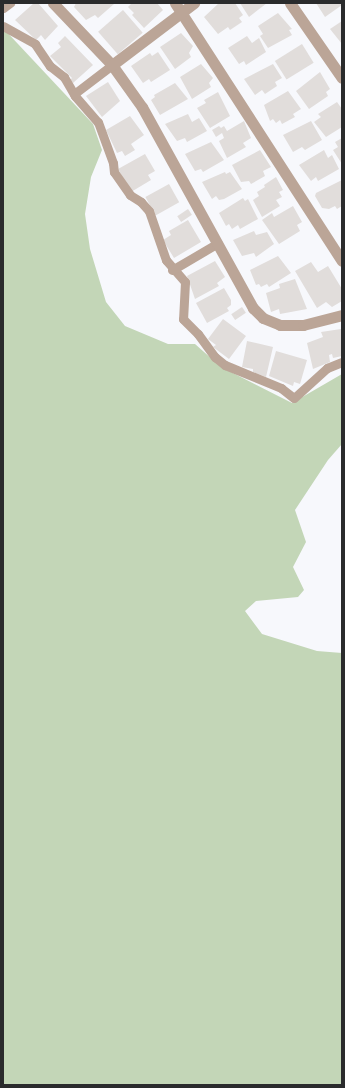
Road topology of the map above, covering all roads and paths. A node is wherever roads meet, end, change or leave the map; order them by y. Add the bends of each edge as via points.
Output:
1 (10, 3) edge
2 (53, 3) edge
3 (175, 3) edge
4 (194, 3) edge
5 (290, 3) edge
6 (3, 8) edge
7 (183, 12) junction
8 (3, 26) edge
9 (112, 65) junction
10 (342, 78) edge
11 (74, 94) junction
12 (218, 243) junction
13 (342, 261) edge
14 (172, 270) junction
15 (342, 314) edge
16 (342, 362) edge

1 - 6 lane
2 - 9 street
3 - 7 street
4 - 7 street
5 - 10 street
7 - 9 street
7 - 13 street
8 - 11 lane via 35,44 50,66 64,77
9 - 11 lane
9 - 12 street via 142,107
11 - 14 lane via 98,122 120,184 149,211
12 - 14 lane
12 - 15 street via 253,308 263,318 280,325 303,325
14 - 16 lane via 184,282 183,319 225,365 270,382 294,398 327,368

